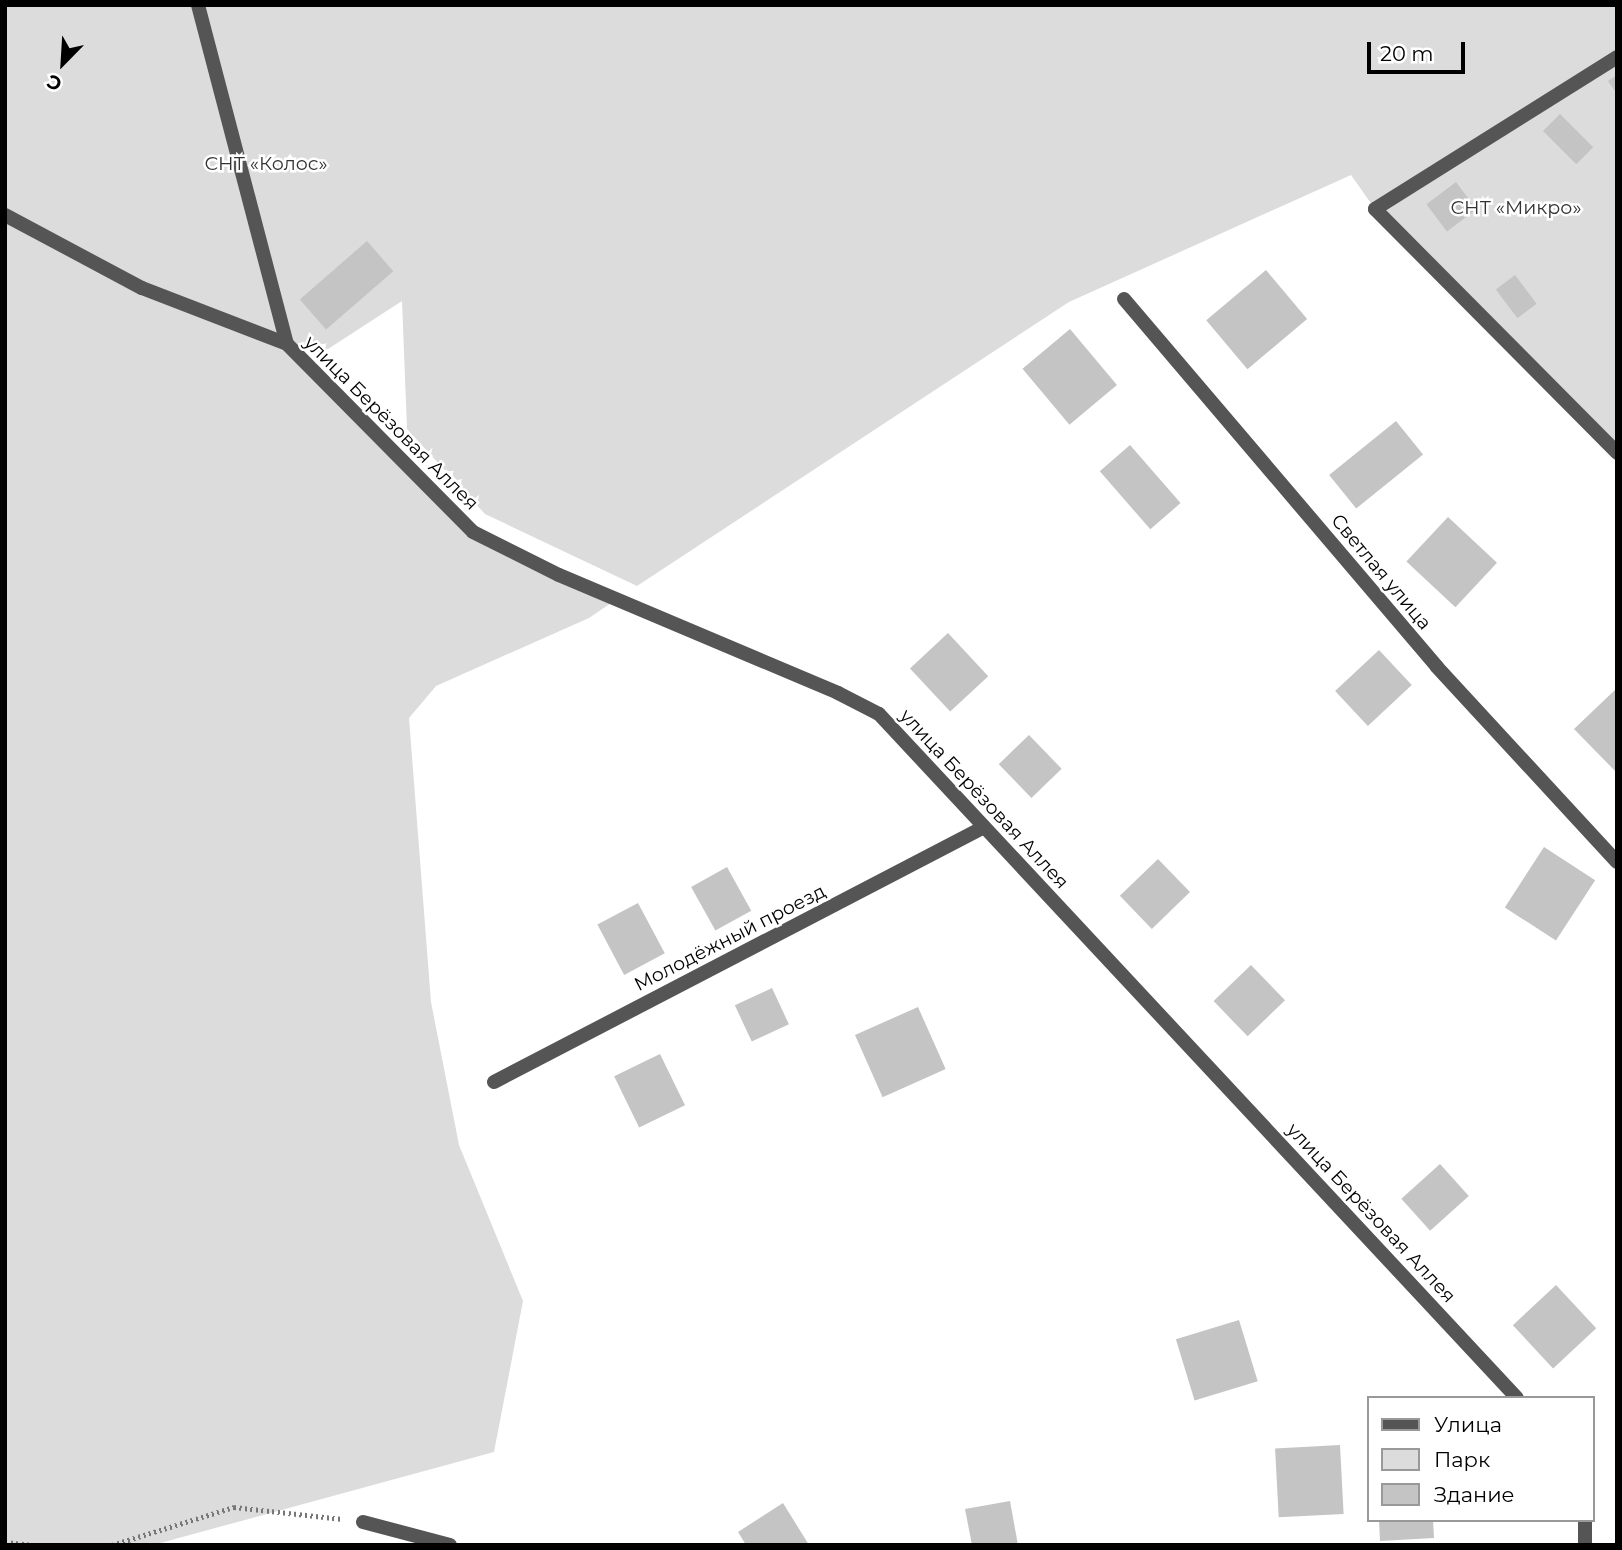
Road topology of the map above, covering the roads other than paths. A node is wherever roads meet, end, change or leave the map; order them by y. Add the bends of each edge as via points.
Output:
1 (198, 5) edge
2 (1617, 57) edge
3 (5, 215) edge
4 (1124, 299) dead end
5 (287, 344) junction
6 (1617, 453) edge
7 (984, 827) junction
8 (1617, 862) edge
9 (494, 1082) dead end
10 (1515, 1396) edge
11 (363, 1522) road end
12 (1585, 1522) edge
13 (450, 1545) edge
14 (1585, 1545) edge

1 - 5 street
2 - 6 street via 1375,209
3 - 5 street via 142,288
4 - 8 street, Светлая улица via 1437,667
5 - 7 street, улица Берёзовая Аллея via 473,532 559,575 878,714
7 - 9 street, Молодёжный проезд
7 - 10 street, улица Берёзовая Аллея
11 - 13 street
12 - 14 street

